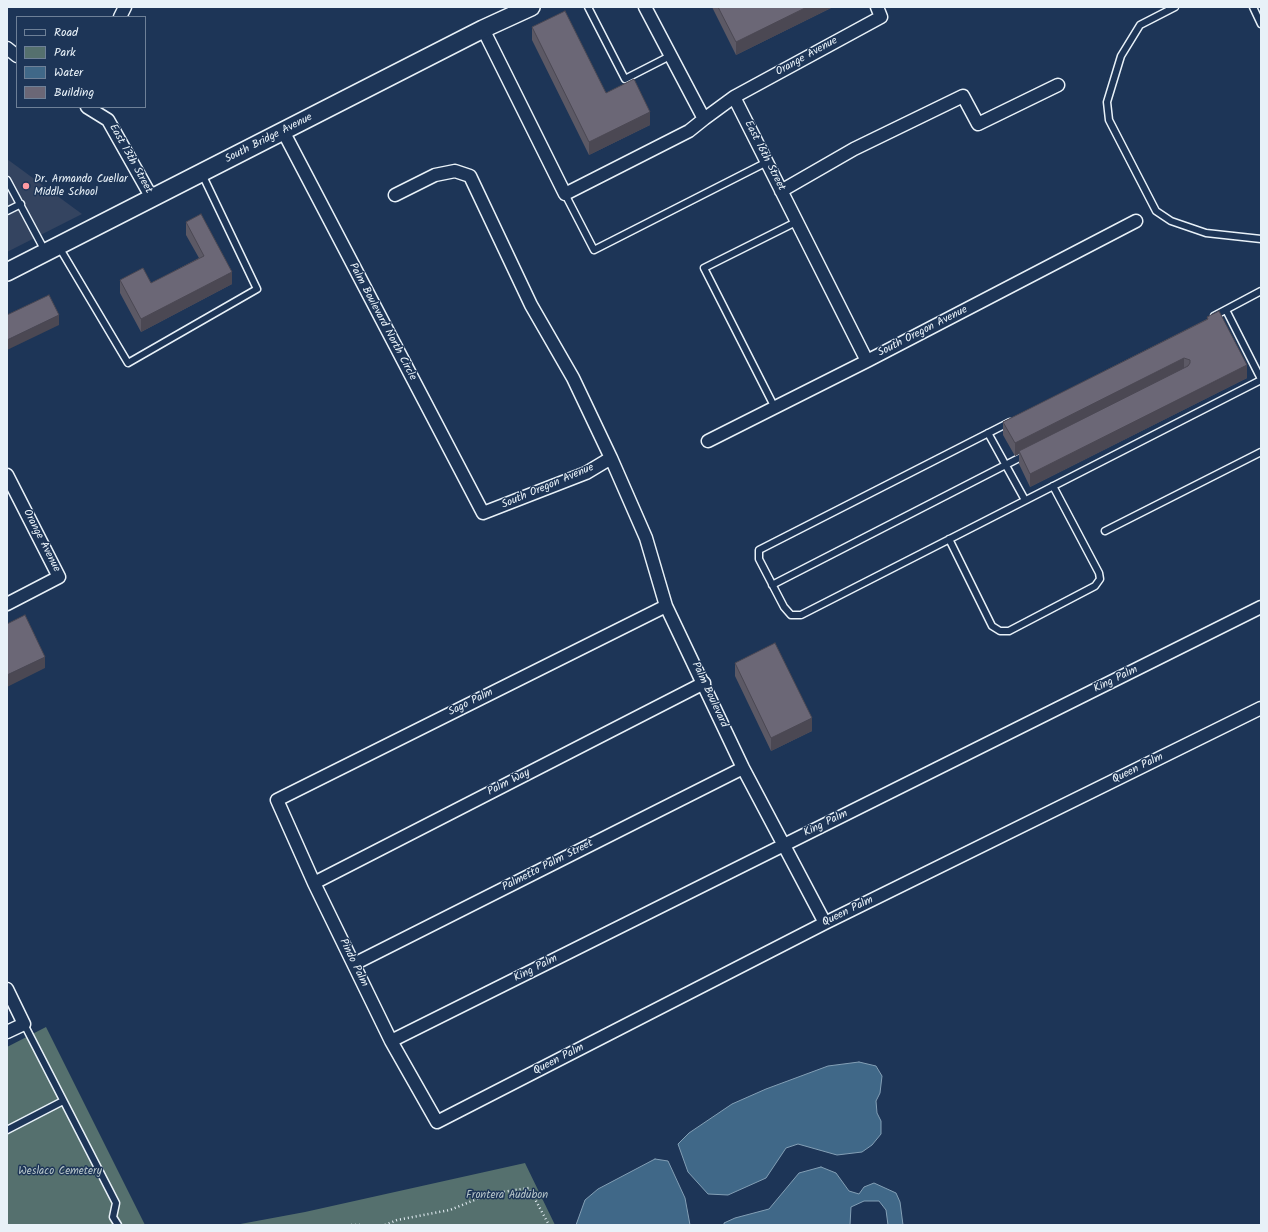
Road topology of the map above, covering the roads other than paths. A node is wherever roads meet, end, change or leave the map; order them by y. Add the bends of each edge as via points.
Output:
1 (125, 7) edge
2 (531, 7) edge
3 (588, 7) edge
4 (645, 7) edge
5 (1174, 7) edge
6 (1253, 7) edge
7 (879, 12) edge
8 (120, 16) edge
9 (1261, 24) edge
10 (483, 30) junction
11 (7, 48) edge
12 (16, 55) edge
13 (670, 56) junction
14 (1058, 85) dead end
15 (734, 97) junction
16 (89, 108) edge
17 (704, 119) junction
18 (283, 131) junction
19 (767, 162) junction
20 (202, 173) junction
21 (7, 180) edge
22 (781, 190) junction
23 (565, 194) junction
24 (395, 195) dead end
25 (152, 198) junction
26 (20, 204) junction
27 (7, 211) edge
28 (798, 221) junction
29 (1136, 221) dead end
30 (1261, 239) edge
31 (52, 249) junction
32 (7, 272) edge
33 (1261, 291) edge
34 (1226, 310) junction
35 (1205, 321) edge
36 (867, 361) junction
37 (1261, 380) edge
38 (774, 406) junction
39 (1015, 419) edge
40 (988, 433) junction
41 (708, 440) dead end
42 (1034, 451) edge
43 (1261, 452) edge
44 (611, 458) junction
45 (1006, 465) junction
46 (7, 475) edge
47 (1053, 486) junction
48 (1025, 500) junction
49 (484, 513) joint
50 (1105, 531) dead end
51 (949, 539) junction
52 (772, 585) junction
53 (7, 604) edge
54 (666, 606) junction
55 (1261, 607) edge
56 (704, 683) junction
57 (1261, 708) edge
58 (743, 768) junction
59 (277, 800) joint
60 (784, 845) junction
61 (314, 883) junction
62 (825, 924) junction
63 (354, 964) junction
64 (7, 989) edge
65 (24, 1024) junction
66 (7, 1032) edge
67 (391, 1041) junction
68 (63, 1101) junction
69 (437, 1122) joint
70 (7, 1130) edge
71 (118, 1225) edge

1 - 8 street
2 - 10 street, South Bridge Avenue
3 - 13 lane via 625,79
4 - 13 street
5 - 30 lane via 1140,25 1121,56 1107,102 1109,120 1156,211 1171,221 1206,233
6 - 9 lane
7 - 15 street, Orange Avenue
10 - 18 street, South Bridge Avenue
10 - 23 street
11 - 12 street
13 - 17 street
14 - 22 street via 978,124 963,96 854,148
15 - 17 street
15 - 19 street, East 16th Street
16 - 25 street, East 13th Street via 108,120
17 - 23 street via 688,131
18 - 20 street, South Bridge Avenue
18 - 49 street, Palm Boulevard North Circle
19 - 22 street, East 16th Street
19 - 23 lane via 594,250
20 - 25 street, South Bridge Avenue
20 - 31 lane via 256,289 128,363
21 - 26 lane
22 - 28 street, East 16th Street
24 - 44 street via 435,175 455,171 470,176 531,305 573,378
25 - 31 street, South Bridge Avenue
26 - 27 lane
26 - 31 lane
28 - 36 street, East 16th Street
28 - 38 lane via 704,268
29 - 36 street, South Oregon Avenue
31 - 32 street, South Bridge Avenue
33 - 34 lane
34 - 35 lane
34 - 37 lane
36 - 38 street, South Oregon Avenue
37 - 47 lane
38 - 41 street, South Oregon Avenue
39 - 40 lane
40 - 45 lane
40 - 52 lane via 759,550 759,559
42 - 45 lane
43 - 50 lane
44 - 49 street, South Oregon Avenue via 586,473
44 - 54 street, Palm Boulevard via 646,538
45 - 48 lane
45 - 52 lane
46 - 53 street, Orange Avenue via 59,577
47 - 48 lane
47 - 51 lane via 1100,579 1095,586 1009,632 1000,631 992,626
48 - 51 lane
51 - 52 lane via 801,615 792,615 784,607
54 - 56 street, Palm Boulevard
54 - 59 street, Sago Palm
55 - 60 street, King Palm
56 - 58 street, Palm Boulevard
56 - 61 street, Palm Way
57 - 62 street, Queen Palm
58 - 60 street, Palm Boulevard
58 - 63 street, Palmetto Palm Street
59 - 61 street, Pindo Palm
60 - 62 street, Palm Boulevard
60 - 67 street, King Palm
61 - 63 street, Pindo Palm
62 - 69 street, Queen Palm
63 - 67 street, Pindo Palm
64 - 65 street
65 - 66 street
65 - 68 lane
67 - 69 street, Pindo Palm
68 - 70 lane
68 - 71 lane via 116,1203 113,1217

